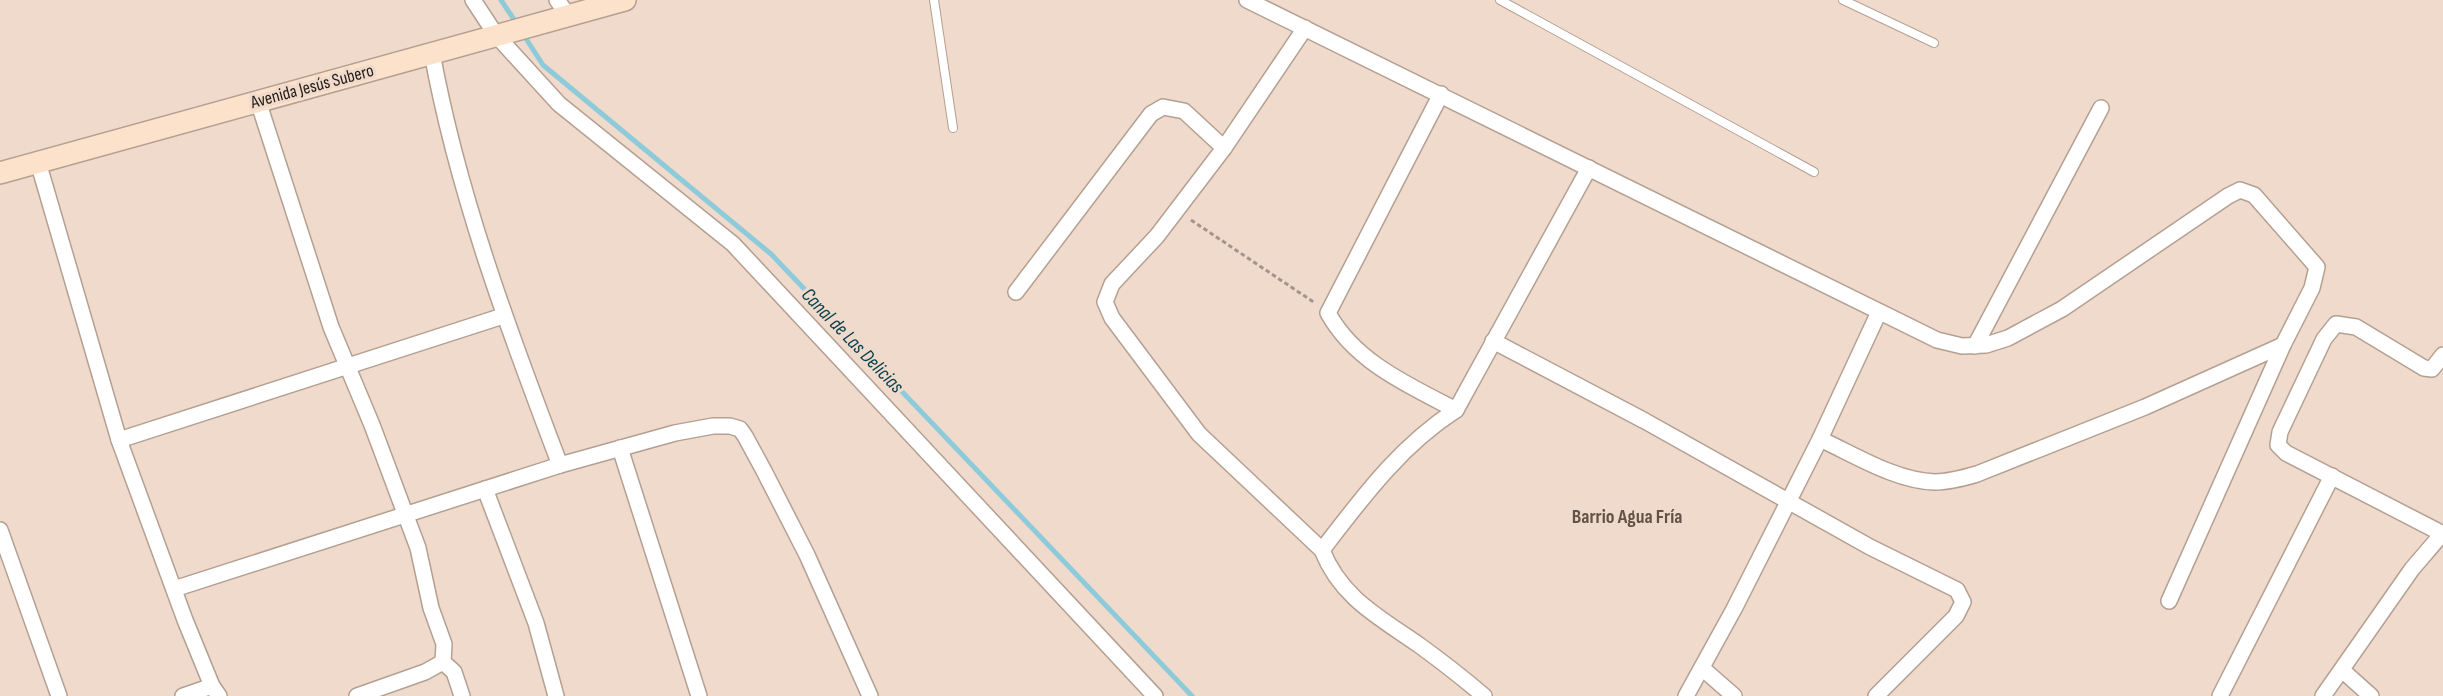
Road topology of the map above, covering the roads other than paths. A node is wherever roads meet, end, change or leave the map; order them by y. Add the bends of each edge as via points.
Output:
1 (472, 0) edge
2 (625, 0) edge
3 (934, 0) edge
4 (1247, 0) edge
5 (1500, 0) edge
6 (1843, 0) edge
7 (562, 8) edge
8 (1305, 28) junction
9 (501, 33) junction
10 (1934, 43) dead end
11 (432, 53) junction
12 (1441, 94) junction
13 (258, 101) junction
14 (2101, 108) dead end
15 (953, 128) dead end
16 (1224, 148) junction
17 (38, 162) junction
18 (1589, 168) junction
19 (1814, 172) dead end
20 (0, 173) edge
21 (1016, 292) dead end
22 (1879, 312) junction
23 (503, 316) junction
24 (1493, 341) junction
25 (1975, 345) junction
26 (2283, 345) junction
27 (2443, 355) edge
28 (347, 365) junction
29 (1456, 410) junction
30 (1820, 438) junction
31 (119, 440) junction
32 (620, 448) junction
33 (560, 465) junction
34 (2332, 476) junction
35 (485, 489) junction
36 (1787, 502) junction
37 (406, 515) junction
38 (0, 530) edge
39 (2443, 534) edge
40 (1322, 550) junction
41 (174, 590) junction
42 (2169, 602) dead end
43 (443, 662) junction
44 (1702, 668) junction
45 (2342, 670) junction
46 (215, 691) edge
47 (59, 696) edge
48 (183, 696) edge
49 (357, 696) edge
50 (462, 696) edge
51 (556, 696) edge
52 (699, 696) edge
53 (870, 696) edge
54 (1155, 696) edge
55 (1484, 696) edge
56 (1686, 696) edge
57 (1734, 696) edge
58 (1876, 696) edge
59 (2220, 696) edge
60 (2323, 696) edge
61 (2371, 696) edge

1 - 9 street
2 - 7 main road, Avenida Jesús Subero
3 - 15 lane
4 - 8 street
5 - 19 lane
6 - 10 lane
7 - 9 main road, Avenida Jesús Subero via 545,22
8 - 12 street
8 - 16 street
9 - 11 main road, Avenida Jesús Subero
9 - 54 street via 559,104 733,244
11 - 13 main road, Avenida Jesús Subero
11 - 23 street via 445,120
12 - 18 street
12 - 29 street via 1328,313 1338,331 1361,354 1394,378
13 - 17 main road, Avenida Jesús Subero
13 - 28 street via 331,327
14 - 25 street
16 - 21 street via 1184,111 1164,108 1151,114
16 - 40 street via 1157,236 1112,284 1105,302 1112,318 1199,434
17 - 20 main road, Avenida Jesús Subero
17 - 31 street
18 - 22 street
18 - 24 street
22 - 25 street via 1937,340
22 - 30 street
23 - 28 street
23 - 33 street
24 - 29 street
24 - 36 street
25 - 26 street via 2008,338 2062,309 2240,190 2254,195 2317,267 2312,288
26 - 30 street via 2145,406 1977,474 1953,480 1923,481 1894,473
26 - 42 street
27 - 34 street via 2432,369 2424,368 2356,327 2336,324 2324,339 2280,432 2278,445
28 - 31 street
28 - 37 street
29 - 40 street via 1393,461
30 - 36 street
31 - 41 street
32 - 33 street
32 - 52 street
32 - 53 street via 713,426 740,429 807,555
33 - 35 street
34 - 39 street
34 - 59 street
35 - 37 street
35 - 51 street via 536,623
36 - 44 street
36 - 58 street via 1957,590 1964,602 1956,616
37 - 41 street
37 - 43 street via 444,644
38 - 47 street
39 - 45 street via 2412,569
40 - 55 street via 1330,571 1347,592
41 - 46 street
43 - 49 street
43 - 50 street via 454,672
44 - 56 street
44 - 57 street
45 - 60 street
45 - 61 street
46 - 48 street

